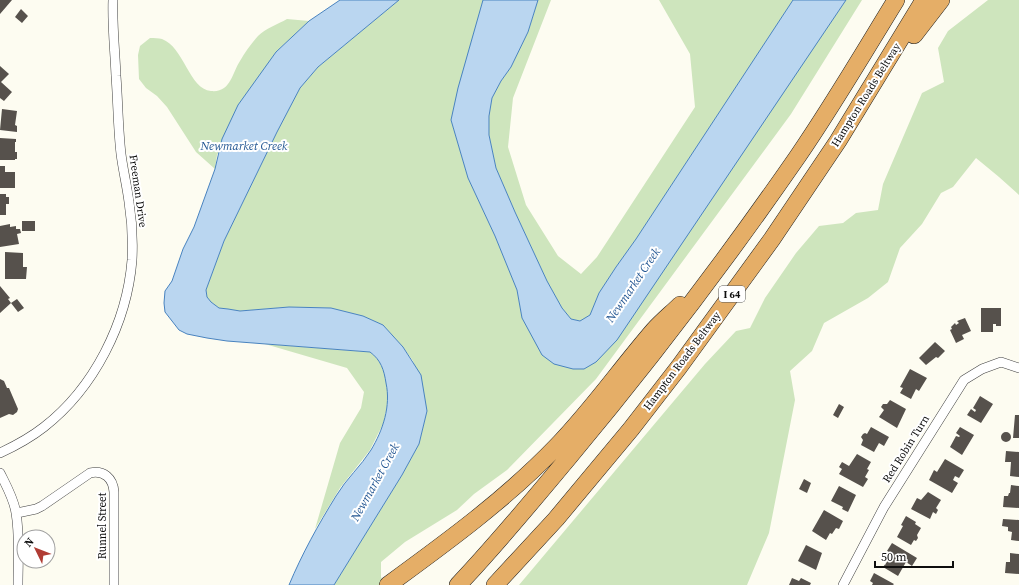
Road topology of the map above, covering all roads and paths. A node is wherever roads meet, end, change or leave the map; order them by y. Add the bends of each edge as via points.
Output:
1 (113, 0) edge
2 (896, 0) edge
3 (924, 0) edge
4 (941, 0) edge
5 (859, 106) junction
6 (718, 269) junction
7 (1019, 368) edge
8 (0, 454) edge
9 (0, 472) edge
10 (16, 513) junction
11 (18, 585) edge
12 (114, 585) edge
13 (389, 585) edge
14 (458, 585) edge
15 (495, 585) edge
16 (843, 585) edge

1 - 8 street, Freeman Drive via 121,152 132,234 132,260 127,292 108,345 81,391 44,426 23,442
2 - 6 highway, I 64 via 799,154
3 - 5 highway, Hampton Roads Beltway / I 64
4 - 5 highway
5 - 15 highway, Hampton Roads Beltway / I 64 via 772,239 679,367 556,519
6 - 13 highway via 655,330 590,409 536,467 490,508
6 - 14 highway, I 64 via 642,368 521,515
7 - 16 street, Red Robin Turn via 1001,362 982,369 964,380 884,507
9 - 10 street
10 - 11 street
10 - 12 street, Runnel Street via 42,506 90,473 99,472 107,476 114,492

